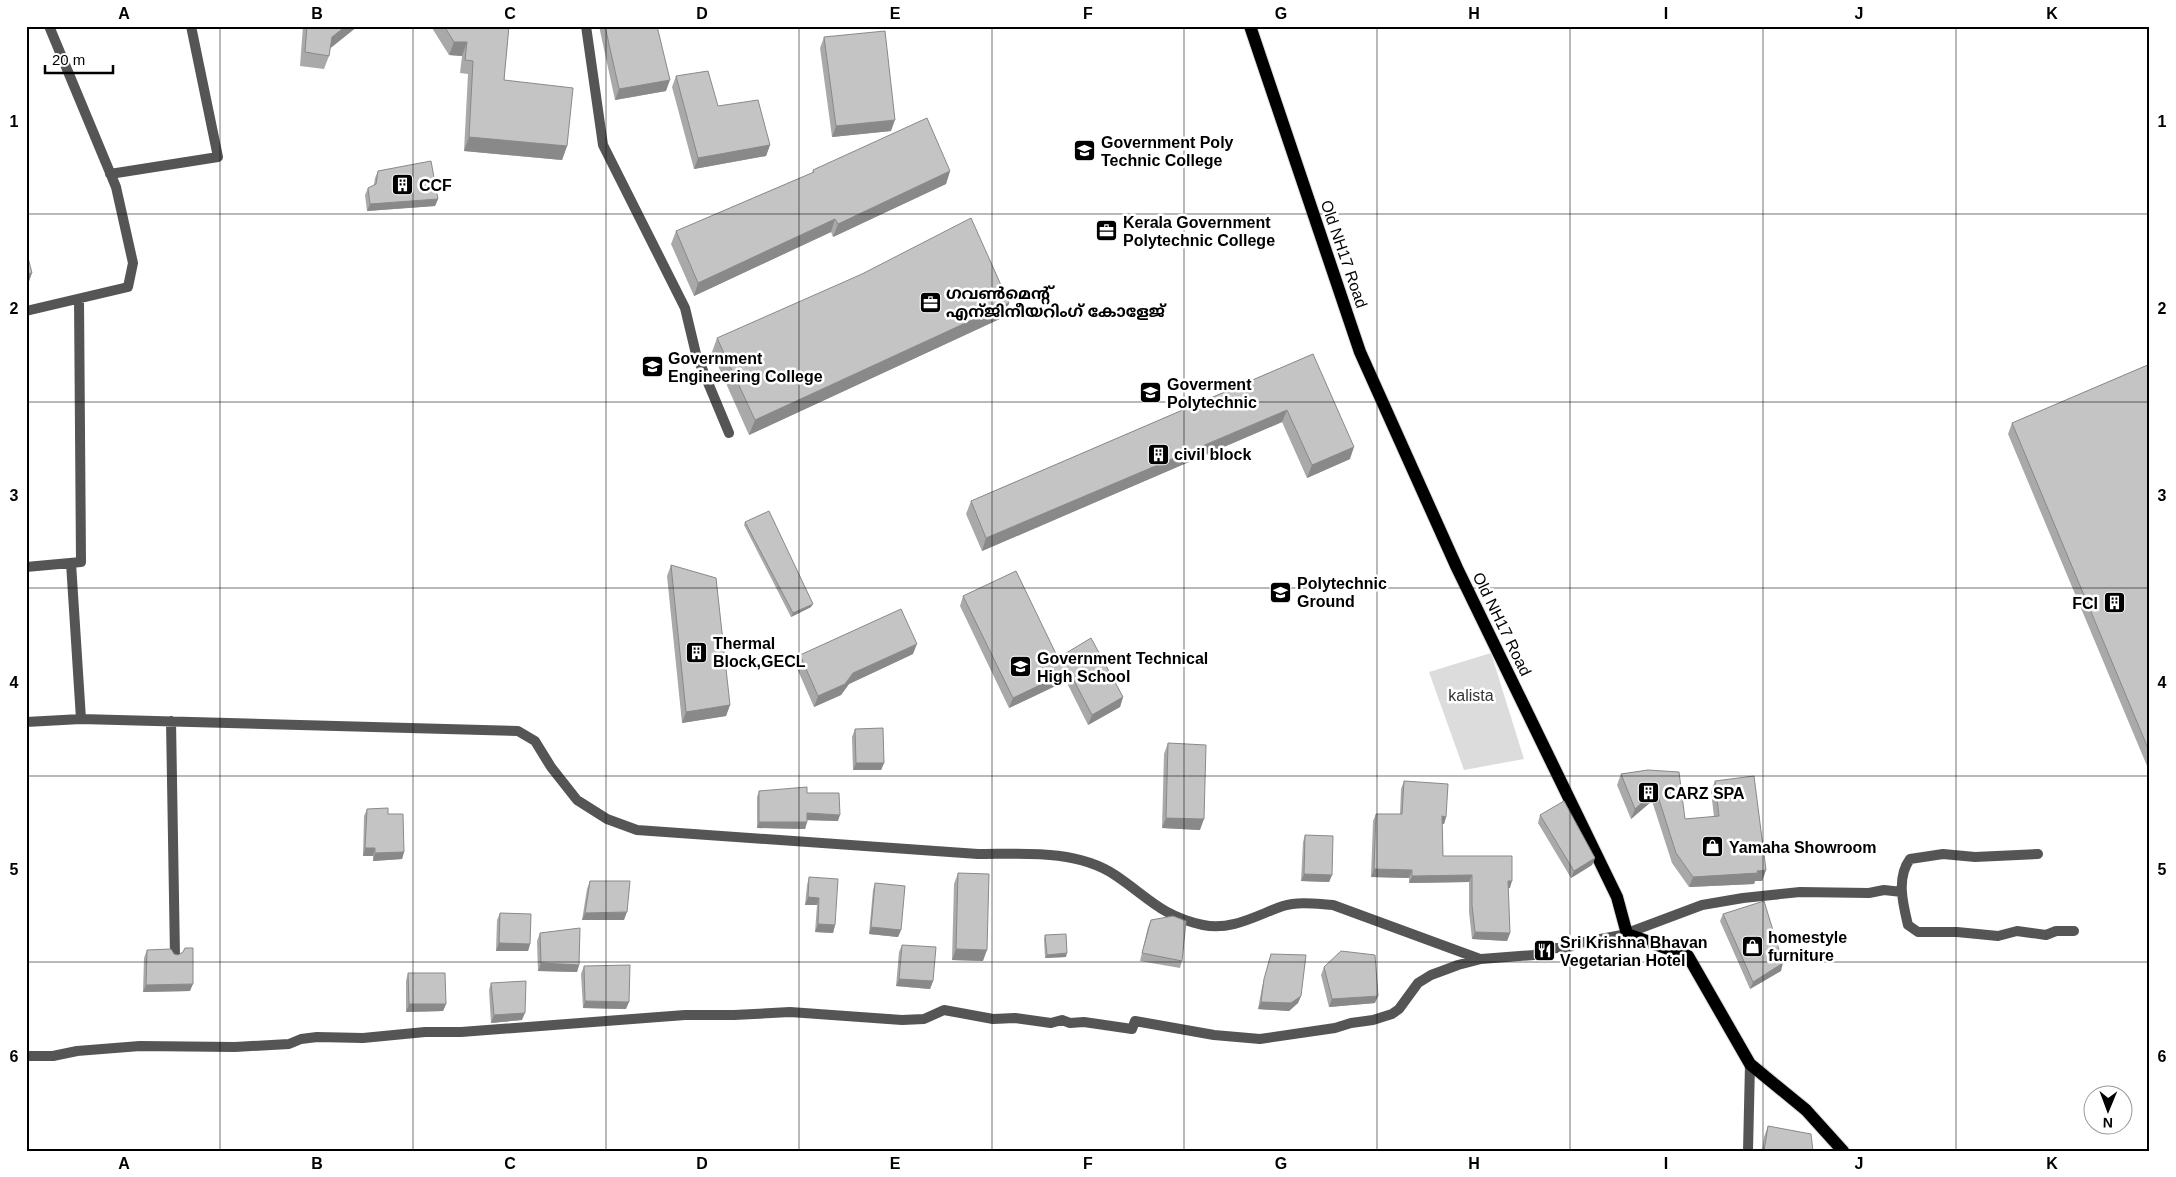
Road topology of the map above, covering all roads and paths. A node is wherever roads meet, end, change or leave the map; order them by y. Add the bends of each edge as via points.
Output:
1 (49, 26) edge
2 (192, 26) edge
3 (586, 26) edge
4 (1250, 26) edge
5 (110, 174) junction
6 (79, 299) junction
7 (26, 311) edge
8 (729, 433) dead end
9 (71, 563) junction
10 (26, 567) edge
11 (81, 719) junction
12 (171, 721) junction
13 (26, 722) edge
14 (2038, 854) dead end
15 (1902, 892) junction
16 (2074, 931) dead end
17 (1627, 934) junction
18 (176, 956) edge
19 (1481, 960) junction
20 (26, 1056) edge
21 (1750, 1064) junction
22 (1748, 1151) edge
23 (1843, 1151) edge

1 - 5 street
2 - 5 street via 218,157
3 - 8 street via 603,145 685,308 696,354
4 - 17 main road, Old NH17 Road via 1360,352 1457,568 1617,898
5 - 6 street via 116,187 133,263 128,287
6 - 7 street
6 - 9 street via 81,562
9 - 10 street
9 - 11 street
11 - 12 street
11 - 13 street
12 - 18 street
12 - 19 street via 518,731 535,741 577,800 607,819 637,830 978,854 1032,854 1083,860 1114,874 1169,914 1205,925 1231,926 1285,906 1333,905
14 - 15 street via 1917,857 1910,859 1904,867
15 - 16 street via 1908,925 1918,932 1998,936 2017,931 2046,934
15 - 17 street via 1800,892 1743,898 1702,905
17 - 19 street via 1547,949 1534,955
17 - 21 main road via 1688,956
19 - 20 street via 1428,976 1392,1014 1335,1028 1260,1039 1177,1030 1167,1025 1135,1021 1132,1029 1062,1020 1051,1023 1015,1018 993,1019 944,1010 924,1019 902,1020 774,1012 671,1015 532,1028 363,1038 318,1037 289,1044 140,1046
21 - 22 street
21 - 23 main road via 1806,1110

